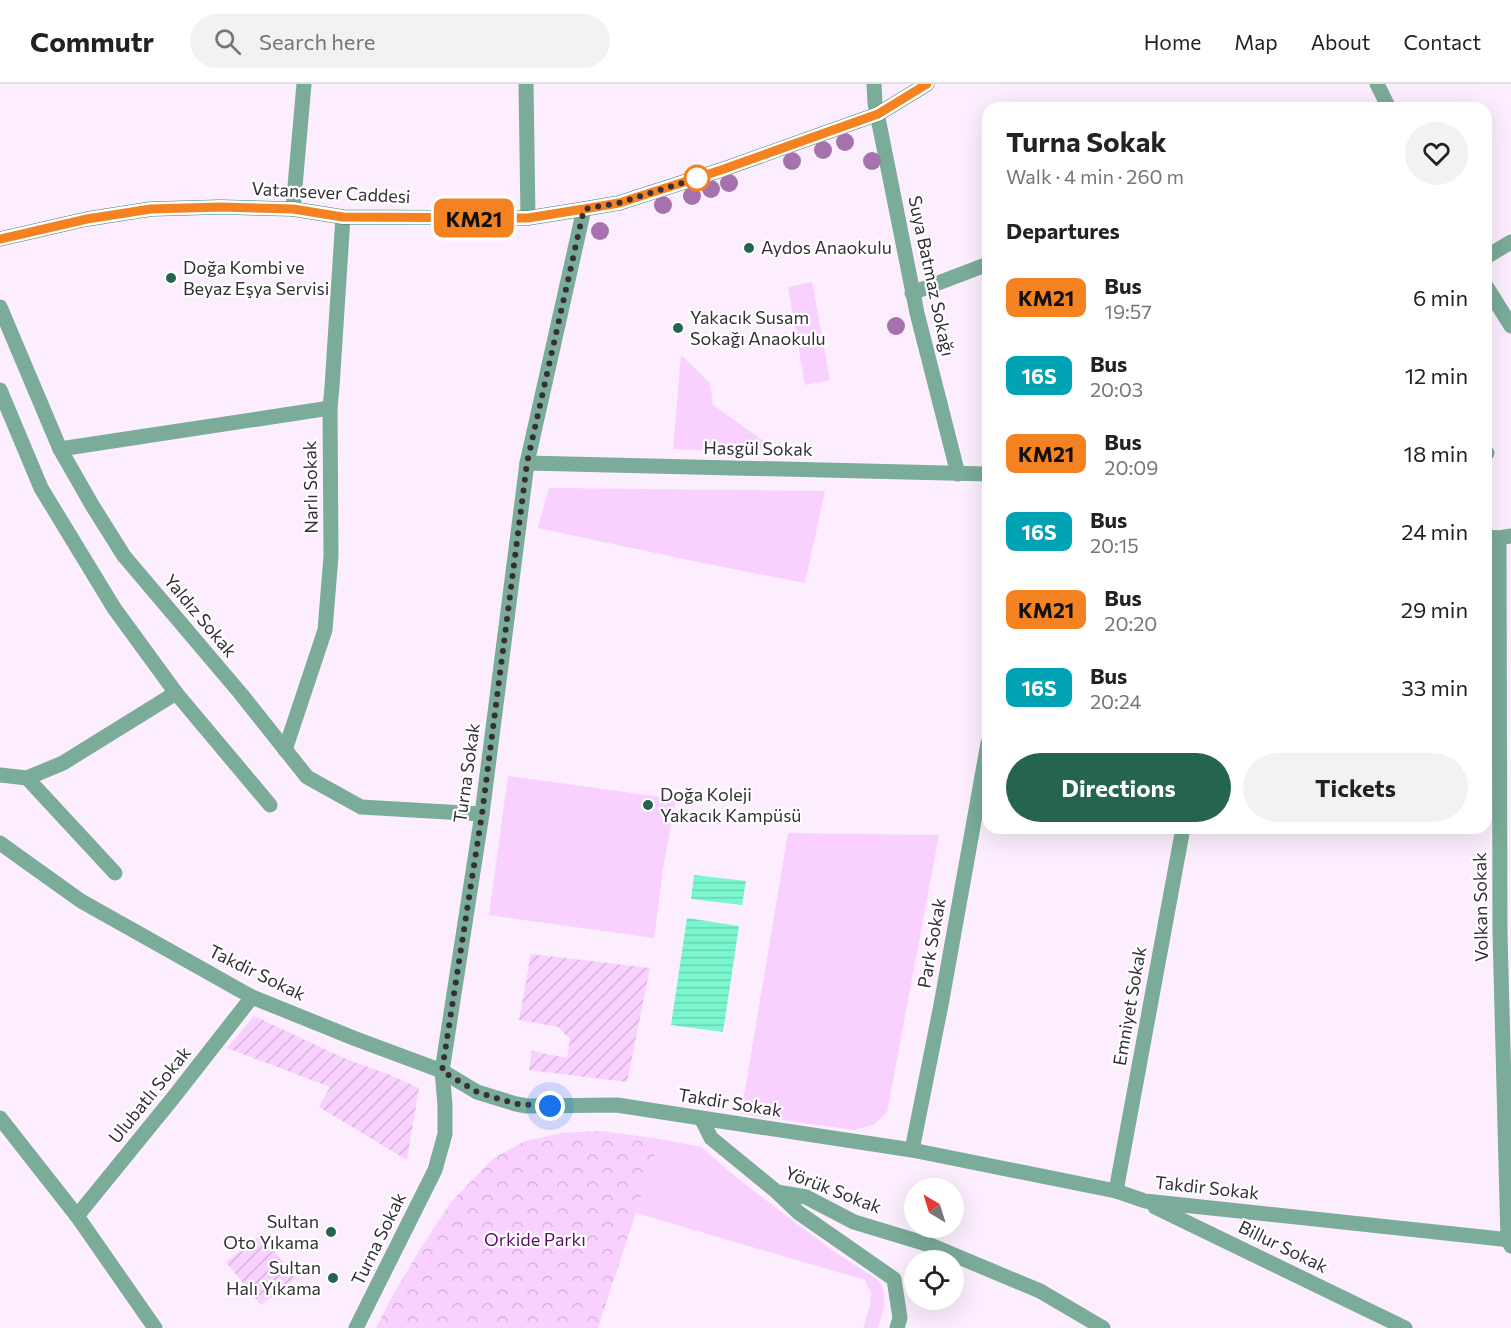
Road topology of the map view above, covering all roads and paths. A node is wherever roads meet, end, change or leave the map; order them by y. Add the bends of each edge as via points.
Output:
1 (304, 84) edge
2 (526, 84) edge
3 (874, 84) edge
4 (927, 84) edge
5 (1377, 84) edge
6 (1386, 102) edge
7 (878, 114) junction
8 (293, 209) junction
9 (584, 209) junction
10 (343, 217) junction
11 (528, 218) junction
12 (0, 240) edge
13 (1511, 242) edge
14 (1492, 253) edge
15 (982, 266) edge
16 (912, 292) junction
17 (1492, 296) edge
18 (0, 307) edge
19 (1511, 326) edge
20 (0, 390) edge
21 (330, 408) junction
22 (60, 449) junction
23 (527, 463) junction
24 (958, 474) junction
25 (982, 474) edge
26 (1499, 537) edge
27 (176, 693) junction
28 (285, 750) junction
29 (0, 775) edge
30 (982, 776) edge
31 (27, 778) junction
32 (270, 805) dead end
33 (482, 814) junction
34 (1182, 834) edge
35 (0, 843) edge
36 (115, 873) dead end
37 (252, 997) junction
38 (442, 1071) junction
39 (0, 1118) edge
40 (701, 1118) junction
41 (912, 1150) junction
42 (1116, 1191) junction
43 (777, 1192) junction
44 (1144, 1201) junction
45 (78, 1216) junction
46 (1510, 1242) edge
47 (155, 1328) edge
48 (356, 1328) edge
49 (897, 1328) edge
50 (1103, 1328) edge
51 (1405, 1328) edge

1 - 8 street
2 - 11 street
3 - 7 street, Suya Batmaz Sokağı
4 - 7 main road, Vatansever Caddesi
5 - 6 street
7 - 9 main road, Vatansever Caddesi via 619,203
7 - 16 street, Suya Batmaz Sokağı
8 - 10 main road, Vatansever Caddesi
8 - 12 main road, Vatansever Caddesi via 151,209 87,219
9 - 11 main road, Vatansever Caddesi
9 - 23 street, Turna Sokak
10 - 11 main road, Vatansever Caddesi
10 - 21 street, Narlı Sokak
13 - 14 street
15 - 16 street
16 - 24 street, Suya Batmaz Sokağı
17 - 19 street
18 - 22 street, Yaldız Sokak
20 - 27 street via 41,488 114,608
21 - 22 street
21 - 28 street, Narlı Sokak via 331,556 325,630
22 - 28 street, Yaldız Sokak via 124,556
23 - 24 street, Hasgül Sokak
23 - 33 street, Turna Sokak
24 - 25 street, Hasgül Sokak
26 - 46 street, Volkan Sokak via 1500,933
27 - 31 street via 63,763
27 - 32 street
28 - 33 street, Yaldız Sokak via 307,777 361,807
29 - 31 street
30 - 41 street, Park Sokak
31 - 36 street
33 - 38 street, Turna Sokak
34 - 42 street, Emniyet Sokak
35 - 37 street, Takdir Sokak via 81,901
37 - 38 street, Takdir Sokak
37 - 45 street, Ulubatlı Sokak
38 - 40 street, Takdir Sokak via 477,1092 527,1106 617,1105
38 - 48 street, Turna Sokak via 445,1134 435,1170
39 - 45 street
40 - 41 street, Takdir Sokak
40 - 43 street, Yörük Sokak via 711,1138
41 - 42 street, Takdir Sokak
42 - 44 street, Takdir Sokak
43 - 49 street via 799,1214 894,1279 900,1318
43 - 50 street, Yörük Sokak via 806,1197 855,1222 930,1245 1040,1291
44 - 46 street, Takdir Sokak
44 - 51 street, Billur Sokak
45 - 47 street

